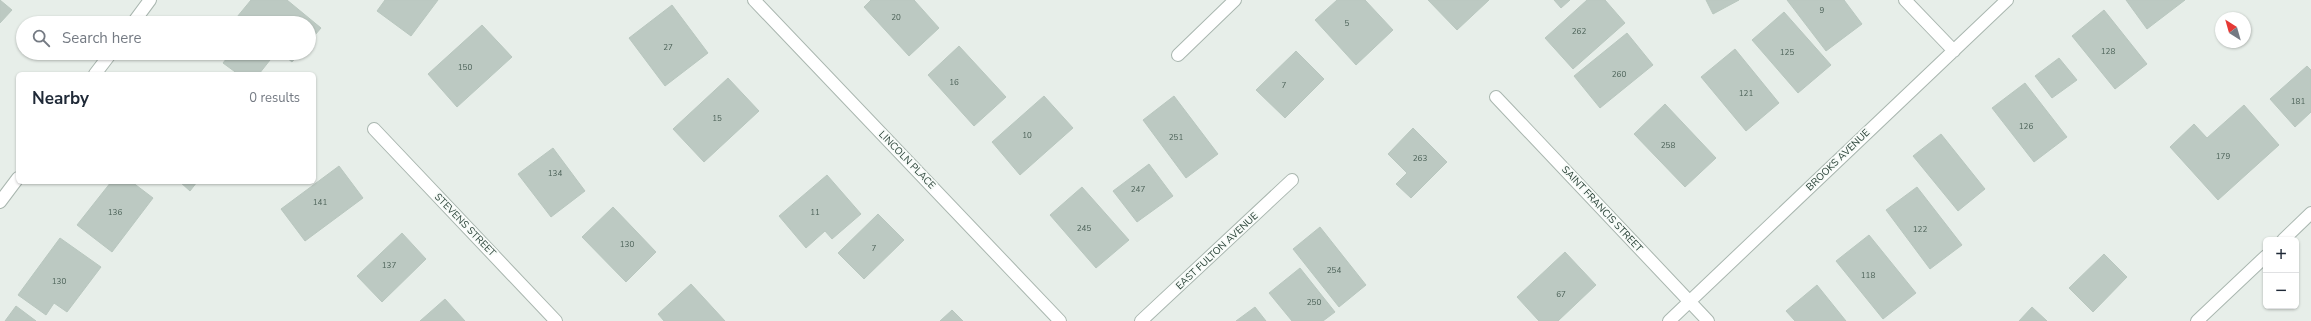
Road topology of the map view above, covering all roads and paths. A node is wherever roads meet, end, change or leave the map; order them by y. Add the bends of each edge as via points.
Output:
1 (150, 0) edge
2 (754, 0) edge
3 (1235, 0) edge
4 (1905, 0) edge
5 (2007, 0) edge
6 (138, 16) edge
7 (1954, 51) junction
8 (1178, 54) dead end
9 (106, 60) edge
10 (97, 72) edge
11 (1496, 97) dead end
12 (374, 129) dead end
13 (1292, 180) dead end
14 (16, 181) edge
15 (0, 202) edge
16 (2311, 213) edge
17 (2286, 237) edge
18 (2263, 259) edge
19 (1690, 302) junction
20 (556, 321) edge
21 (1060, 321) edge
22 (1141, 321) edge
23 (1669, 321) edge
24 (1708, 321) edge
25 (2197, 321) edge

1 - 6 street
2 - 21 street, LINCOLN PLACE
3 - 8 street
4 - 7 street
5 - 7 street, BROOKS AVENUE
7 - 19 street, BROOKS AVENUE
9 - 10 street
11 - 19 street, SAINT FRANCIS STREET
12 - 20 street, STEVENS STREET
13 - 22 street, EAST FULTON AVENUE
14 - 15 street
16 - 17 street
18 - 25 street
19 - 23 street, BROOKS AVENUE
19 - 24 street, SAINT FRANCIS STREET

